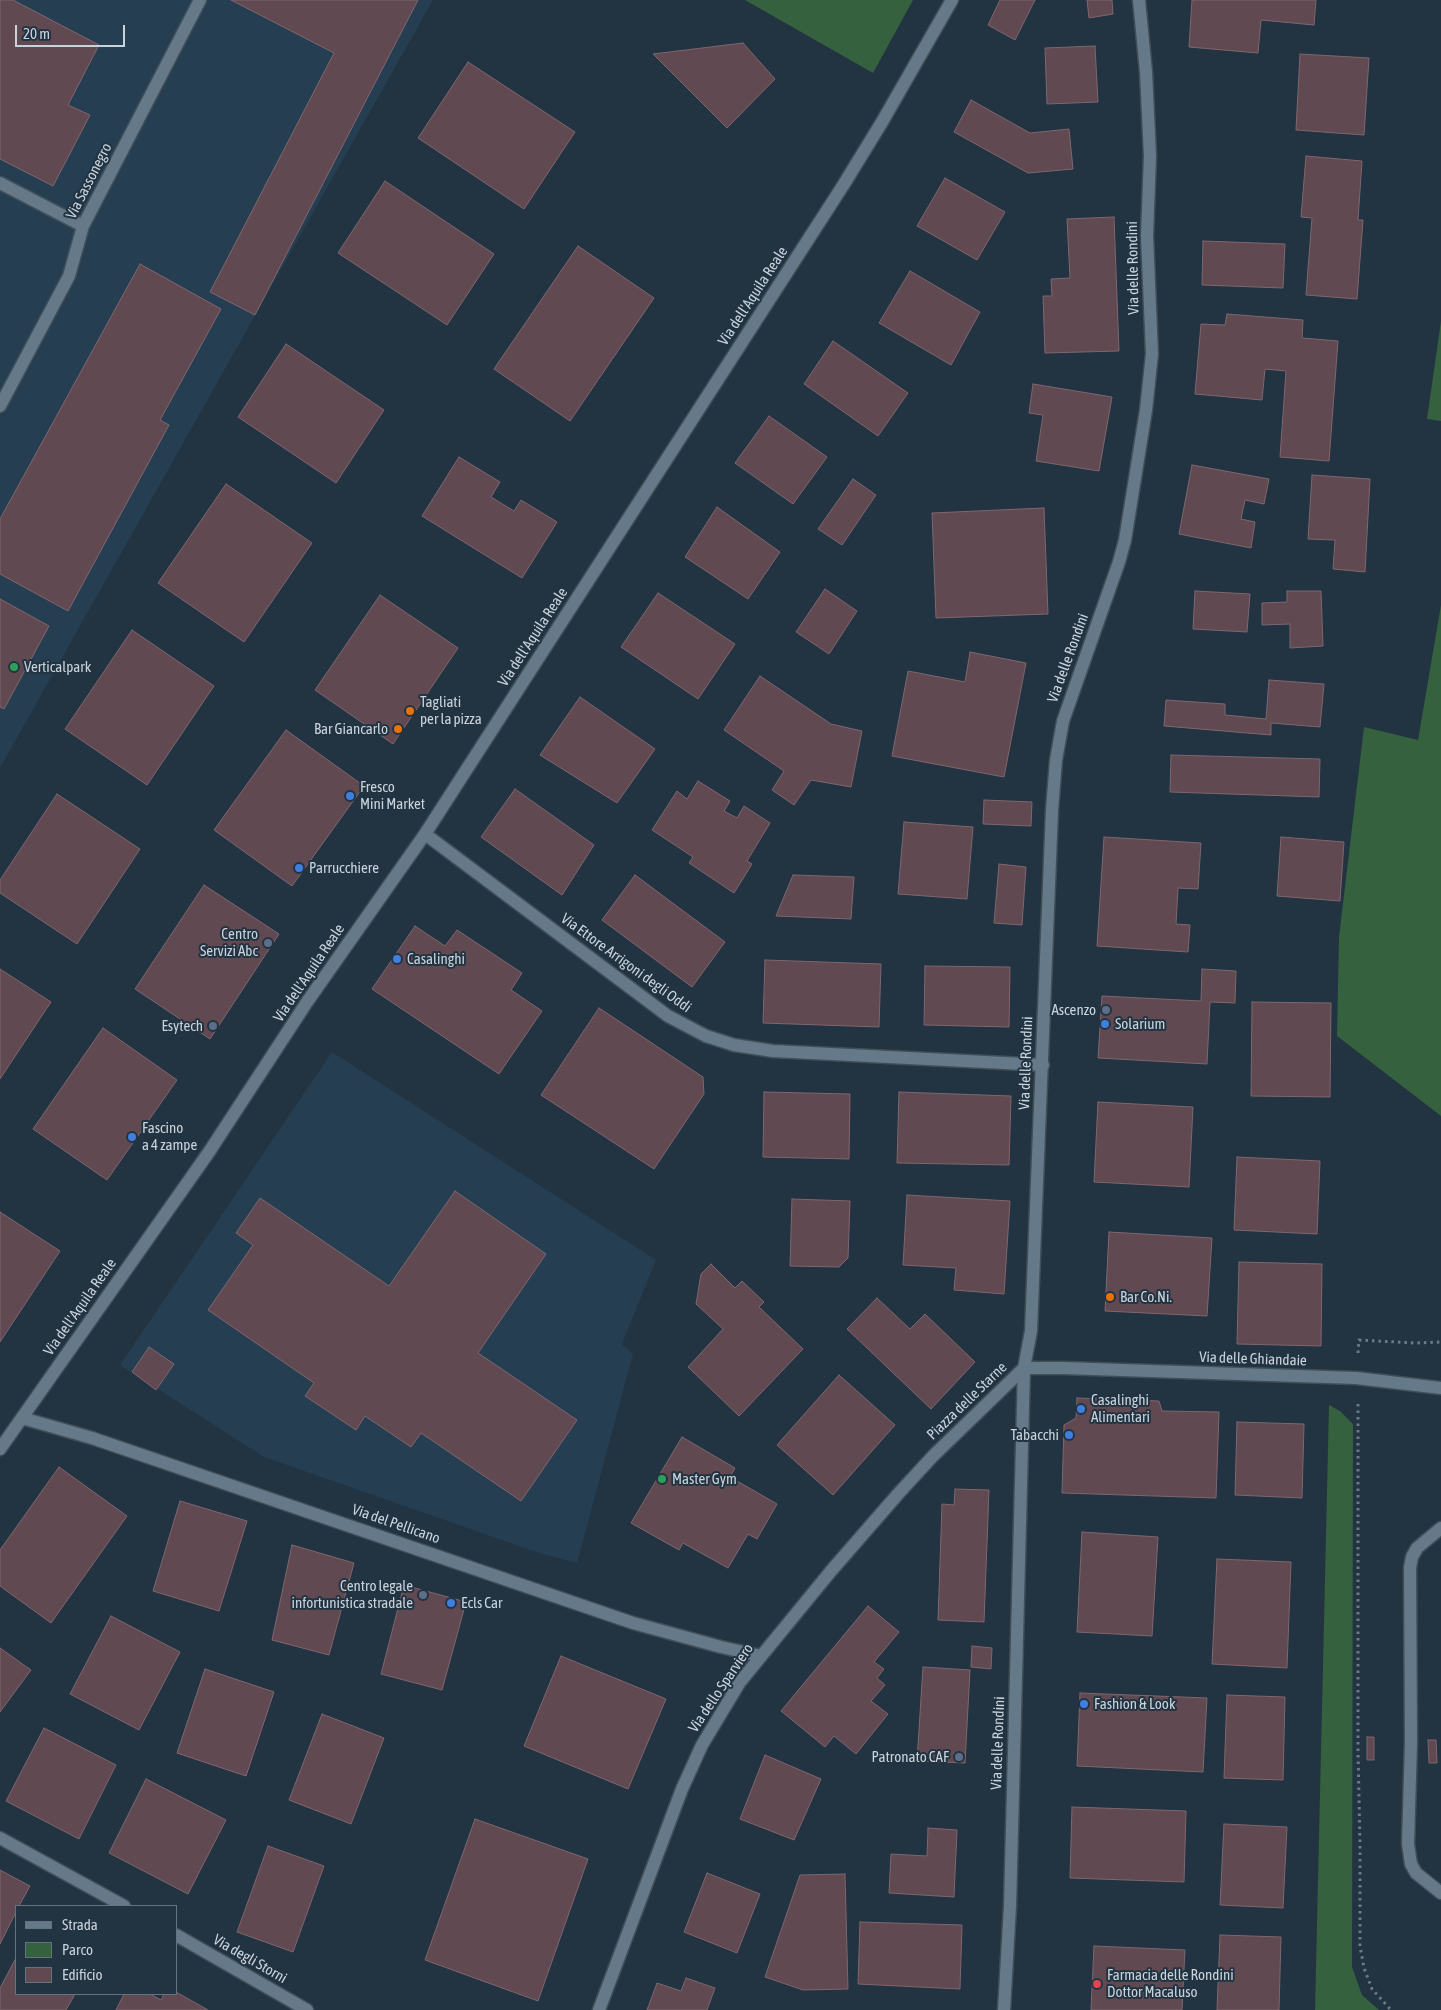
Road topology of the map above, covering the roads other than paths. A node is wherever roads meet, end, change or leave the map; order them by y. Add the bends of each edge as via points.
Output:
1 (200, 0) edge
2 (952, 0) edge
3 (1139, 0) edge
4 (0, 184) edge
5 (83, 226) junction
6 (0, 406) edge
7 (425, 834) junction
8 (1043, 1065) junction
9 (1031, 1331) joint
10 (1024, 1368) junction
11 (1063, 1368) joint
12 (1441, 1388) edge
13 (22, 1418) junction
14 (0, 1448) edge
15 (933, 1456) joint
16 (1021, 1476) joint
17 (1441, 1528) edge
18 (761, 1656) junction
19 (0, 1838) edge
20 (1441, 1893) edge
21 (122, 1905) edge
22 (178, 1936) edge
23 (306, 2010) edge
24 (599, 2010) edge
25 (1004, 2010) edge

1 - 5 street, Via Sassonegro
2 - 7 street, Via dell'Aquila Reale via 888,114 844,184
3 - 8 street, Via delle Rondini via 1150,156 1146,236 1152,354 1123,547 1063,721 1056,760
4 - 5 street
5 - 6 street, Via Sassonegro via 69,276
7 - 8 street, Via Ettore Arrigoni degli Oddi via 668,1016 706,1036 734,1045 773,1050
7 - 13 street, Via dell'Aquila Reale via 307,1002 209,1152
8 - 9 street, Via delle Rondini
9 - 10 street, Piazza delle Starne
10 - 11 street, Piazza delle Starne
10 - 15 street, Piazza delle Starne
10 - 16 street, Piazza delle Starne
11 - 12 street, Via delle Ghiandaie via 1356,1378
13 - 14 street, Via dell'Aquila Reale
13 - 18 street, Via del Pellicano via 92,1438 633,1622
15 - 18 street, Via dello Sparviero
16 - 25 street, Via delle Rondini
17 - 20 street via 1417,1548 1410,1568 1408,1844 1416,1873
18 - 24 street, Via dello Sparviero via 723,1709 695,1759
19 - 21 street
22 - 23 street, Via degli Storni

